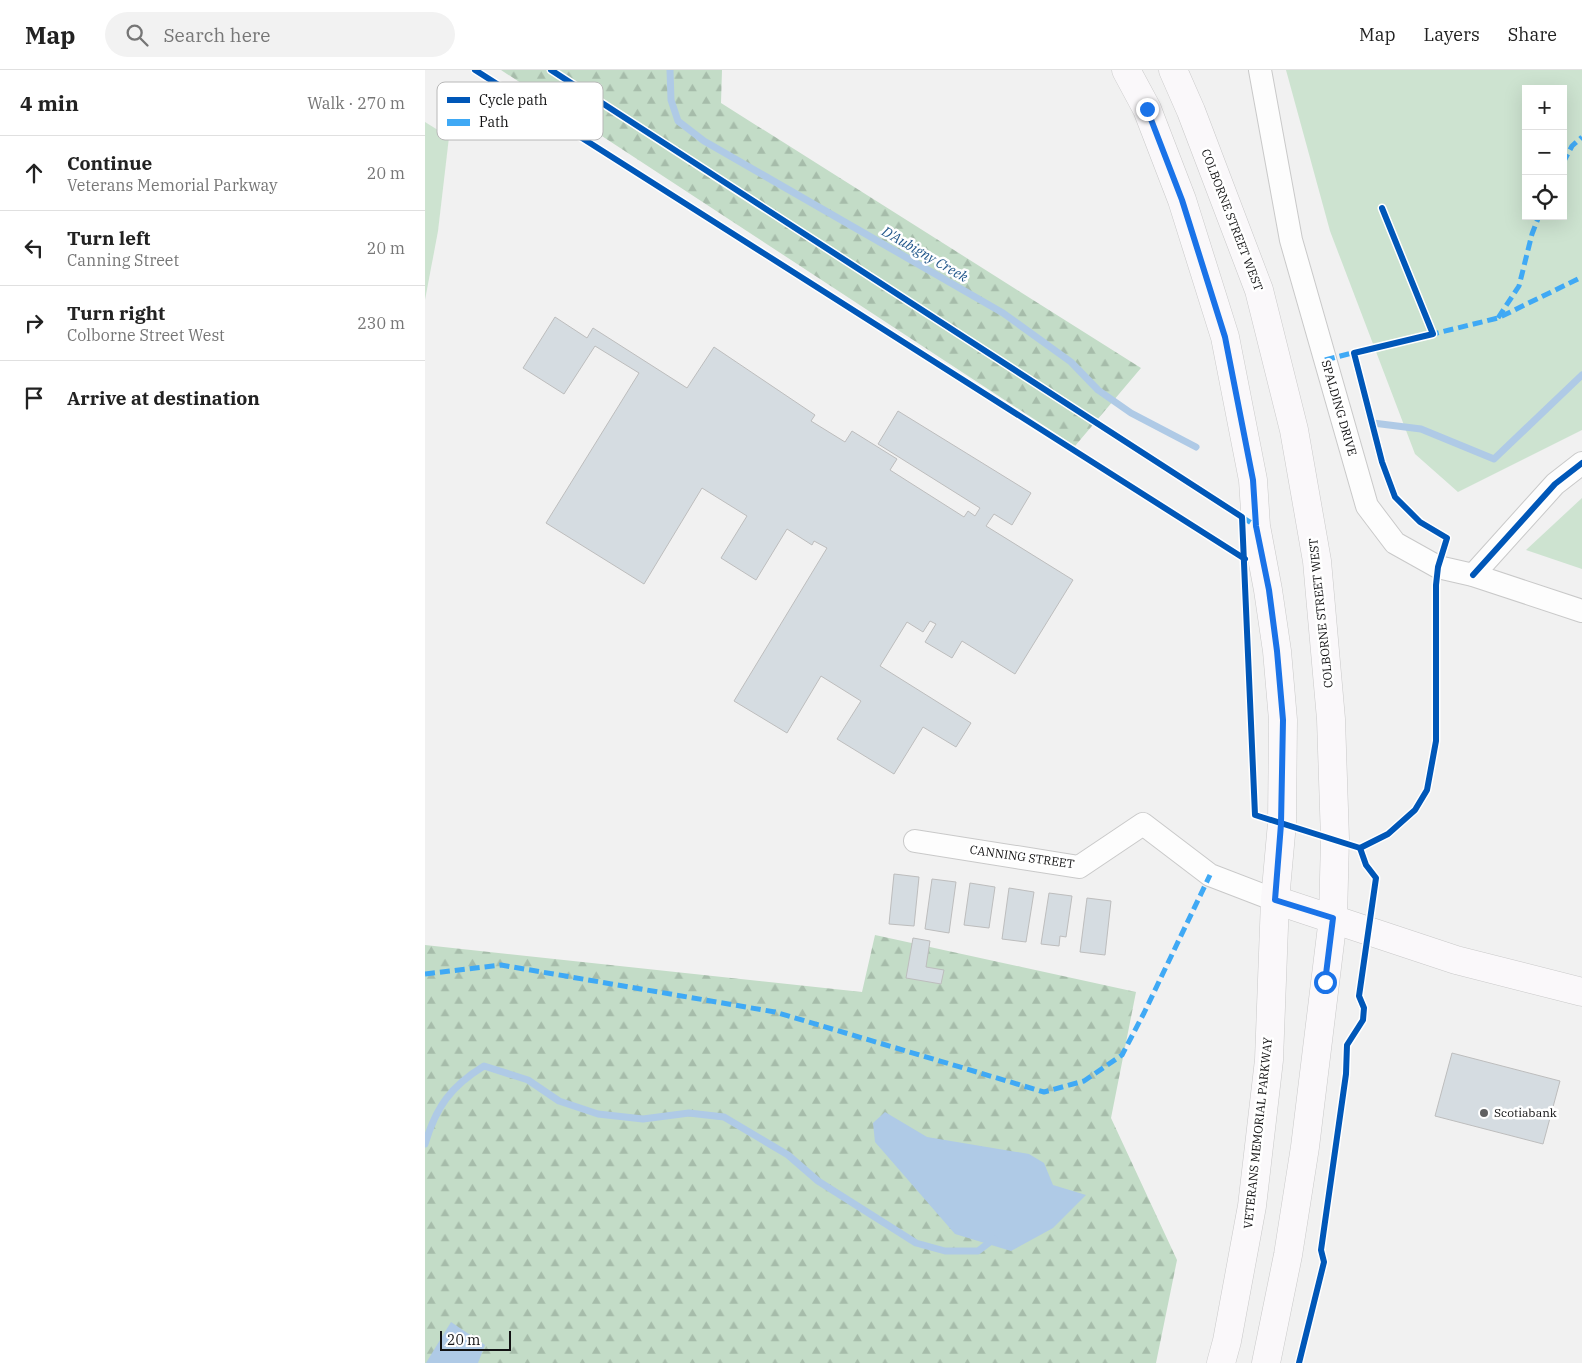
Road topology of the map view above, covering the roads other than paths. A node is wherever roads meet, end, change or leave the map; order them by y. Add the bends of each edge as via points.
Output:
1 (1126, 70) edge
2 (1173, 70) edge
3 (1260, 70) edge
4 (1582, 464) edge
5 (1473, 575) junction
6 (1582, 611) edge
7 (915, 841) dead end
8 (1275, 900) junction
9 (1333, 918) junction
10 (1582, 992) edge
11 (1221, 1363) edge
12 (1266, 1363) edge

1 - 8 main road via 1147,109 1179,191 1225,337 1253,480 1256,526 1269,590 1283,720 1281,824
2 - 9 main road, COLBORNE STREET WEST via 1259,290 1294,430 1317,561 1331,719 1335,839
3 - 5 street, SPALDING DRIVE via 1291,240 1367,506 1395,543 1438,567
4 - 5 street via 1555,484
5 - 6 street, SPALDING DRIVE
7 - 8 street, CANNING STREET via 1079,867 1143,824 1210,875
8 - 9 main road, CANNING STREET
8 - 11 main road, VETERANS MEMORIAL PARKWAY via 1269,1060 1252,1206
9 - 10 main road via 1456,960
9 - 12 main road via 1305,1147

